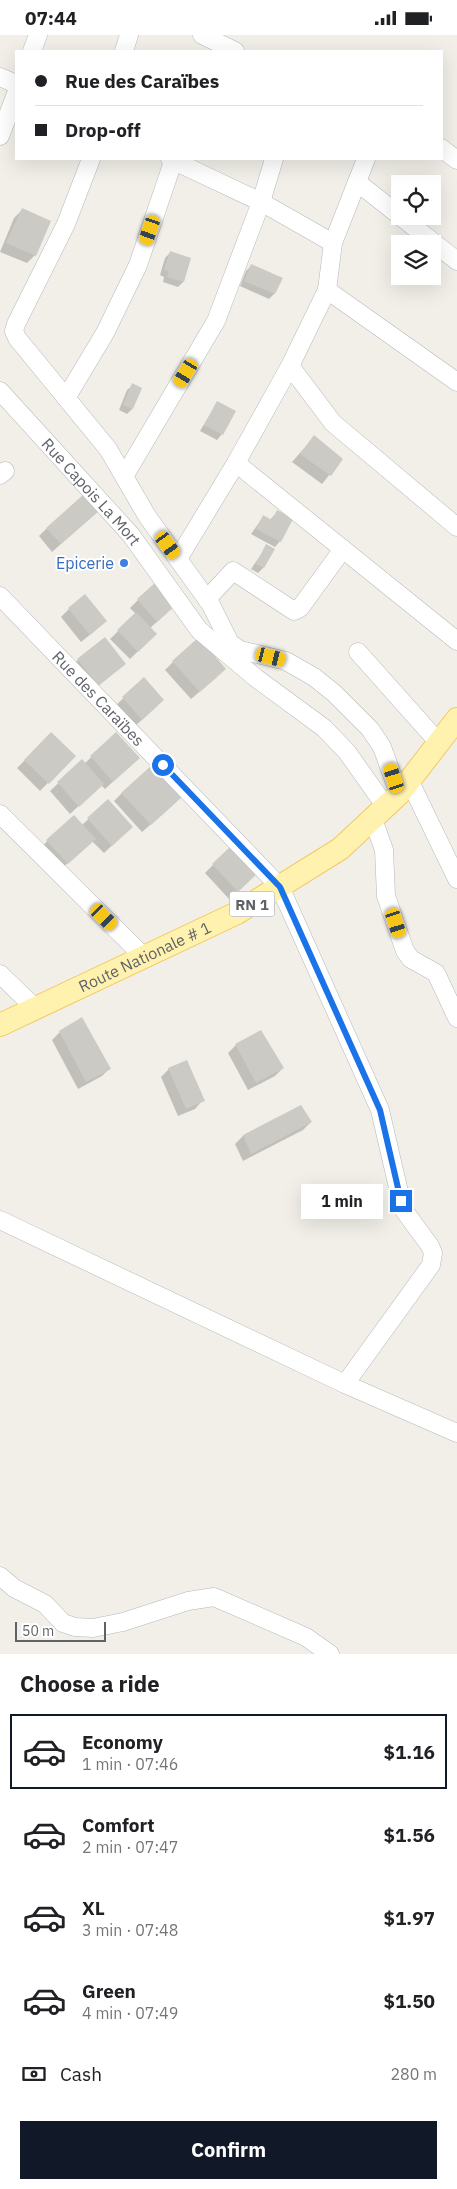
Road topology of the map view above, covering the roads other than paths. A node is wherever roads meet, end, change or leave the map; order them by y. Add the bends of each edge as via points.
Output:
1 (38, 35) edge
2 (129, 35) edge
3 (209, 42) edge
4 (32, 50) edge
5 (124, 50) edge
6 (232, 50) edge
7 (0, 77) edge
8 (15, 84) edge
9 (15, 97) edge
10 (0, 136) edge
11 (443, 150) edge
12 (91, 160) edge
13 (173, 160) edge
14 (175, 160) edge
15 (274, 160) edge
16 (366, 160) edge
17 (457, 160) edge
18 (356, 182) junction
19 (261, 203) junction
20 (334, 243) junction
21 (457, 261) edge
22 (328, 290) junction
23 (290, 366) junction
24 (457, 382) edge
25 (0, 391) edge
26 (66, 398) junction
27 (236, 463) junction
28 (125, 475) junction
29 (457, 527) edge
30 (343, 549) junction
31 (178, 559) junction
32 (0, 596) edge
33 (207, 599) junction
34 (457, 641) edge
35 (358, 652) dead end
36 (457, 719) edge
37 (439, 743) junction
38 (392, 801) junction
39 (0, 814) edge
40 (457, 879) edge
41 (280, 887) junction
42 (143, 956) junction
43 (0, 974) edge
44 (35, 1008) junction
45 (457, 1018) edge
46 (0, 1025) edge
47 (0, 1220) edge
48 (345, 1385) junction
49 (457, 1433) edge
50 (0, 1576) edge
51 (330, 1654) edge

1 - 4 street
2 - 5 street
3 - 6 street
7 - 8 street
9 - 10 street
11 - 17 street
12 - 26 street via 74,206 14,331
13 - 26 street via 138,265 105,333
14 - 19 street
15 - 19 street
16 - 18 street
18 - 20 street
18 - 21 street
19 - 20 street
19 - 28 street via 216,321
20 - 22 street
22 - 23 street
22 - 24 street
23 - 27 street
23 - 29 street via 333,423
25 - 38 street, Rue Capois La Mort via 131,535 199,630 256,678 324,728
26 - 28 street
27 - 30 street
27 - 31 street
28 - 31 street via 147,516
30 - 33 street via 300,608 294,611 233,571
30 - 34 street
31 - 33 street
32 - 41 street, Rue des Caraïbes
33 - 38 street via 230,643 240,650 286,661 314,677 370,729 382,747
35 - 37 street
36 - 37 main road, Route Nationale # 1 / RN 1
37 - 38 main road, Route Nationale # 1 / RN 1
38 - 40 street
38 - 41 main road, Route Nationale # 1 / RN 1 via 340,849
38 - 45 street via 384,850 386,895 405,951 411,959 436,973
39 - 42 street
41 - 42 main road, Route Nationale # 1 / RN 1 via 237,913
41 - 48 street, Rue des Caraïbes via 380,1110 403,1209 428,1241 433,1253 431,1265
42 - 44 main road, Route Nationale # 1 / RN 1
43 - 44 street
44 - 46 main road, Route Nationale # 1 / RN 1
47 - 48 street
48 - 49 street
50 - 51 street via 14,1588 45,1604 63,1623 75,1627 101,1626 188,1601 214,1597 306,1637

